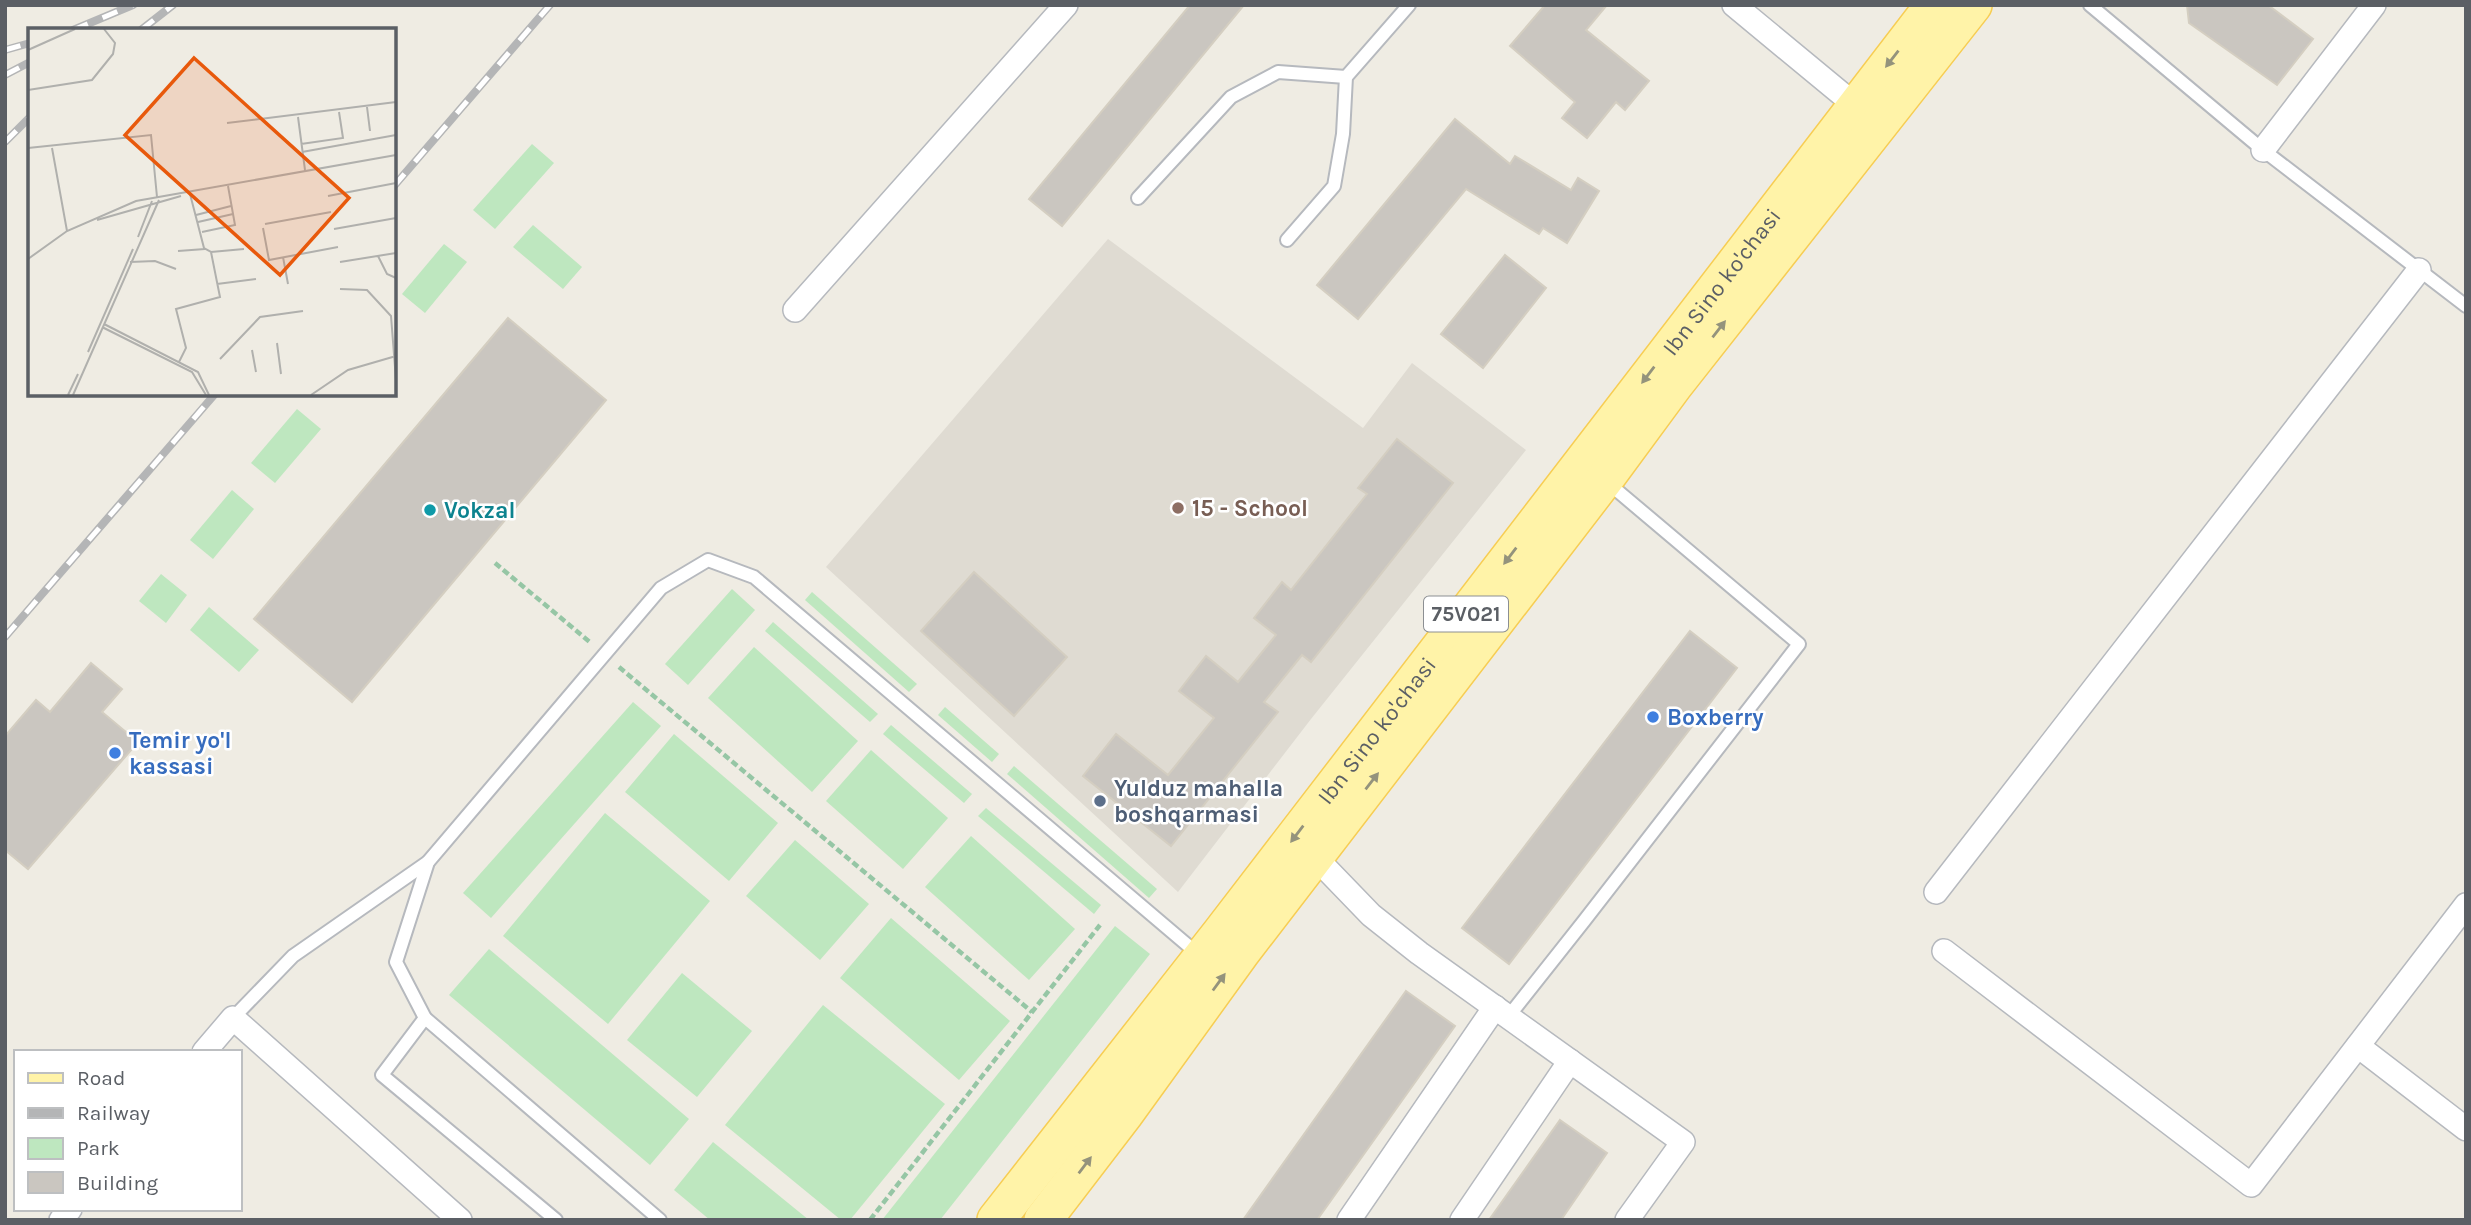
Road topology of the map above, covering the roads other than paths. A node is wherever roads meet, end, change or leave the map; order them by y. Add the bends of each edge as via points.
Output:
1 (1066, 5) edge
2 (1409, 5) edge
3 (1734, 5) edge
4 (1934, 5) edge
5 (1973, 5) edge
6 (2090, 5) edge
7 (2374, 5) edge
8 (1346, 76) junction
9 (1856, 105) junction
10 (2263, 150) junction
11 (1138, 198) dead end
12 (1287, 240) dead end
13 (2419, 270) junction
14 (2466, 306) edge
15 (795, 310) dead end
16 (1604, 480) junction
17 (1314, 856) junction
18 (428, 862) junction
19 (1936, 891) dead end
20 (2466, 905) edge
21 (1944, 951) dead end
22 (1202, 958) junction
23 (1501, 1012) junction
24 (233, 1018) junction
25 (425, 1018) junction
26 (2358, 1046) junction
27 (206, 1050) edge
28 (1570, 1061) junction
29 (2466, 1129) edge
30 (460, 1220) edge
31 (556, 1220) edge
32 (660, 1220) edge
33 (996, 1220) edge
34 (1043, 1220) edge
35 (1349, 1220) edge
36 (1462, 1220) edge
37 (1627, 1220) edge

1 - 15 street
2 - 8 lane
3 - 9 street
4 -> 9 main road, Ibn Sino ko'chasi / 75V021
16 -> 5 main road, Ibn Sino ko'chasi / 75V021
6 - 10 lane
7 - 10 street
8 - 11 lane via 1278,72 1231,97
8 - 12 lane via 1334,186
9 -> 22 main road, Ibn Sino ko'chasi / 75V021
10 - 13 lane
13 - 14 lane
13 - 19 street
17 -> 16 main road, Ibn Sino ko'chasi / 75V021
16 - 23 lane via 1799,644 1601,900
17 - 23 street via 1371,915
34 -> 17 main road, Ibn Sino ko'chasi / 75V021
18 - 22 lane via 661,588 708,560 754,577
18 - 24 lane via 293,956
18 - 25 lane via 396,962
20 - 26 street
21 - 26 street via 2251,1185
22 - 33 main road, Ibn Sino ko'chasi / 75V021
23 - 28 street
23 - 35 street
24 - 27 street
24 - 30 street
25 - 31 lane via 382,1075
25 - 32 lane
26 - 29 street
28 - 36 street
28 - 37 street via 1683,1142

